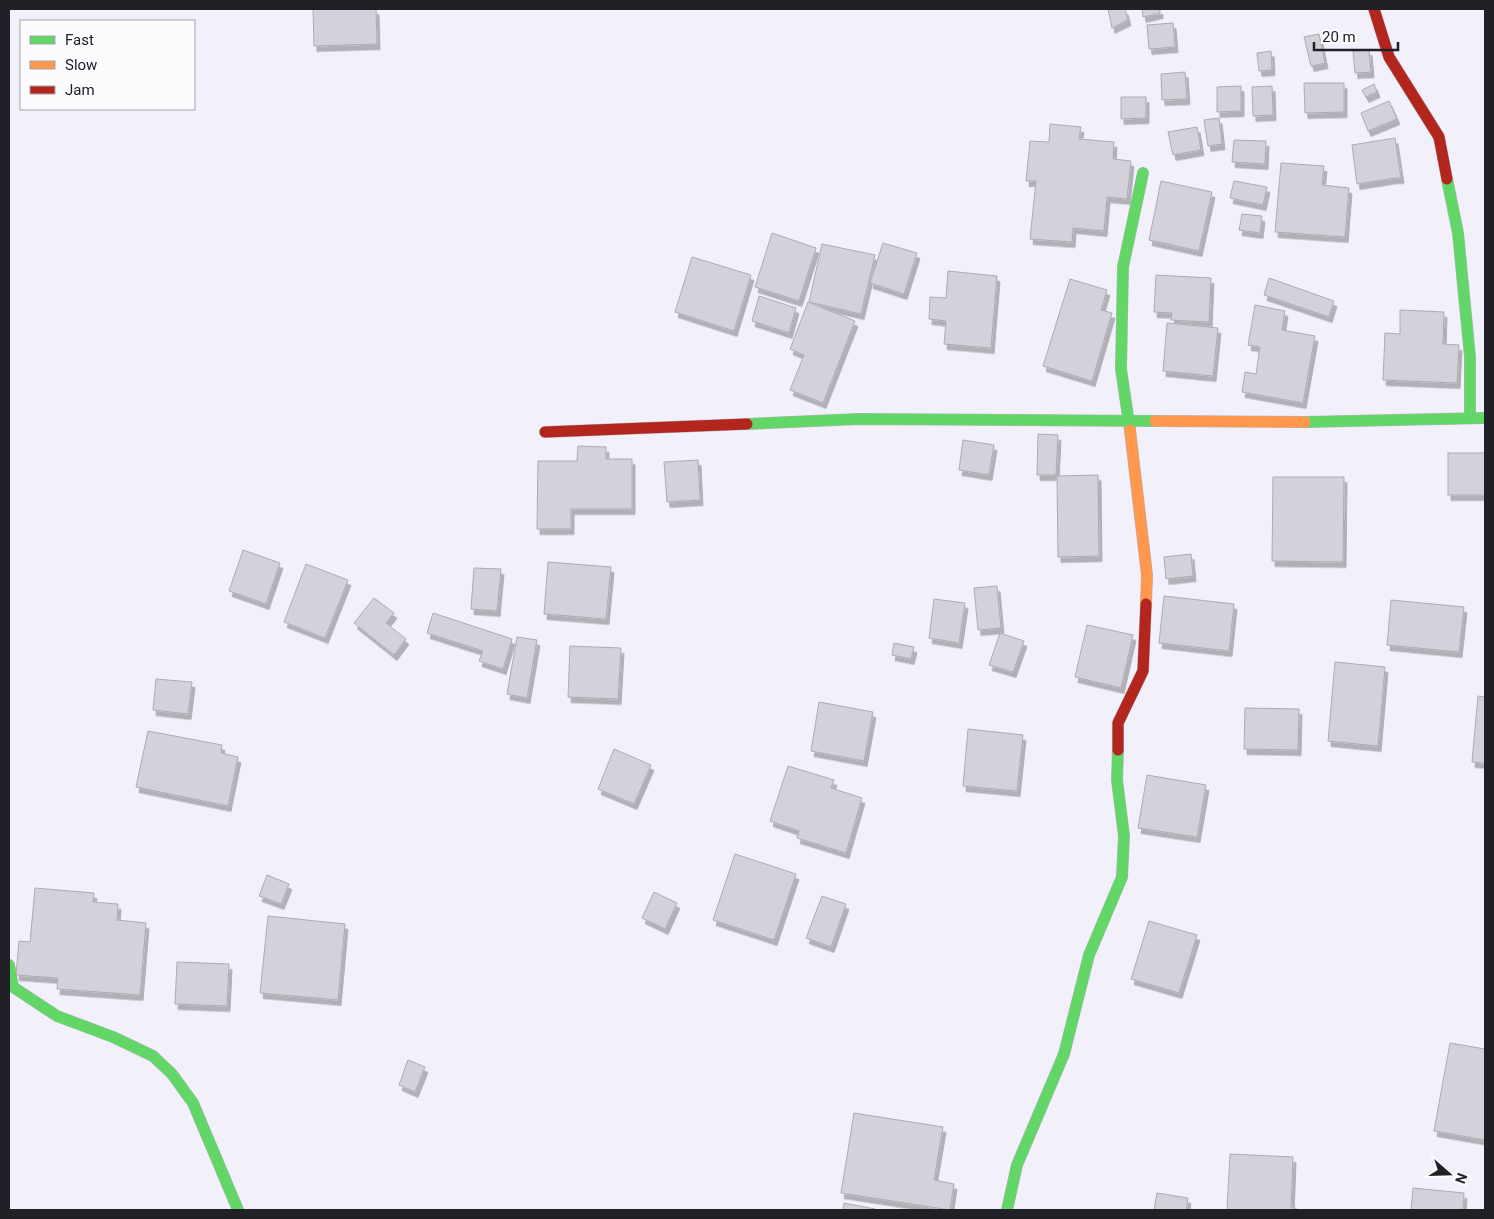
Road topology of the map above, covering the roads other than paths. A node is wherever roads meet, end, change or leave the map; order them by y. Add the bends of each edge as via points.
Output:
1 (1374, 9) edge
2 (1143, 173) dead end
3 (1470, 418) junction
4 (1485, 418) edge
5 (1129, 420) junction
6 (545, 432) dead end
7 (9, 965) edge
8 (238, 1210) edge
9 (1007, 1210) edge

1 - 3 street via 1389,57 1439,137 1458,233 1470,357
2 - 5 street via 1123,268 1121,369
3 - 4 street
3 - 5 street via 1335,422
5 - 6 street via 859,419
5 - 9 street via 1147,574 1143,671 1118,723 1117,780 1124,836 1122,877 1089,955 1064,1054 1017,1165
7 - 8 street via 13,987 57,1016 113,1036 153,1056 172,1074 194,1103

